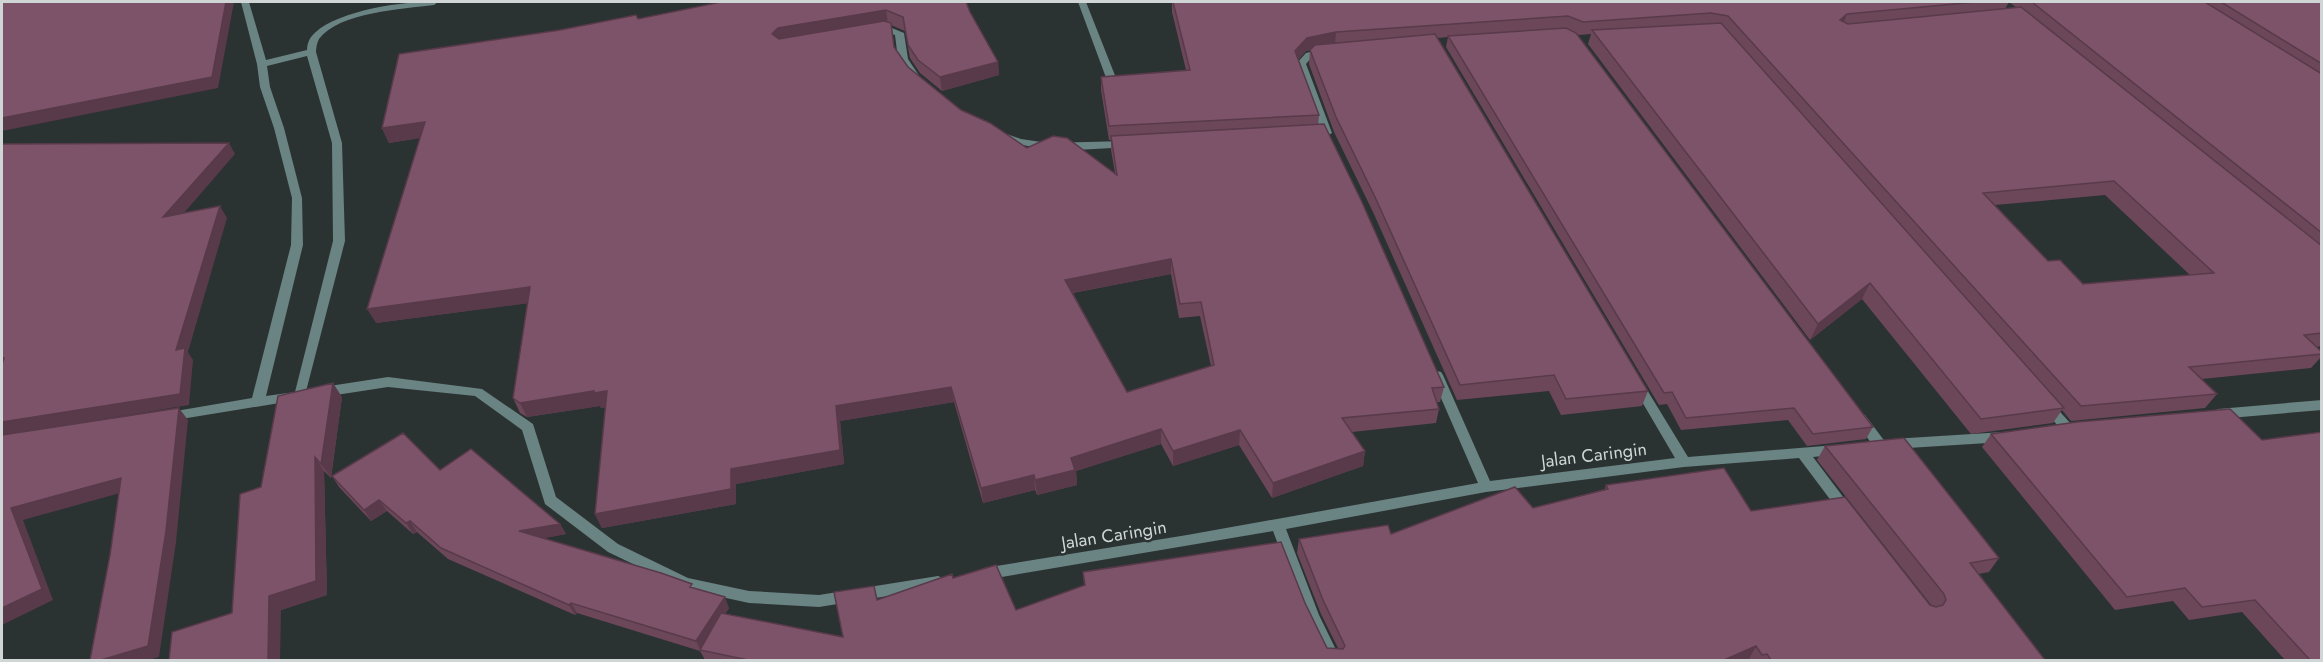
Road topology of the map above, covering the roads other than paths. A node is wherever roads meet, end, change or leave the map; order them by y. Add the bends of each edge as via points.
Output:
1 (244, 2) edge
2 (434, 2) edge
3 (1082, 2) edge
4 (865, 33) edge
5 (1335, 50) edge
6 (311, 52) junction
7 (262, 64) junction
8 (1113, 83) edge
9 (928, 90) edge
10 (996, 133) edge
11 (1325, 137) edge
12 (1136, 144) edge
13 (1430, 361) edge
14 (1629, 370) edge
15 (2036, 393) edge
16 (300, 396) junction
17 (258, 401) junction
18 (2322, 405) edge
19 (1852, 407) edge
20 (2202, 416) edge
21 (154, 418) edge
22 (2067, 428) edge
23 (2022, 435) edge
24 (1880, 445) junction
25 (1803, 454) junction
26 (1684, 462) junction
27 (1486, 487) junction
28 (1854, 520) edge
29 (1278, 525) junction
30 (1334, 660) edge

1 - 7 street
2 - 6 street via 355,16 326,27 313,40
3 - 8 street
4 - 9 street via 887,29 899,33 903,59
5 - 11 street via 1309,56 1301,64
6 - 7 street
6 - 16 street via 337,143 339,241
7 - 17 street via 297,198 297,245
10 - 12 street via 1014,141 1068,147
13 - 27 street
14 - 26 street
15 - 22 street
16 - 17 street, Jalan Caringin
16 - 29 street, Jalan Caringin via 388,382 478,392 528,427 550,500 613,548 685,583 748,597 819,601
17 - 21 street, Jalan Caringin
18 - 20 street
19 - 24 street
23 - 24 street, Jalan Caringin
24 - 25 street, Jalan Caringin
25 - 26 street, Jalan Caringin
25 - 28 street
26 - 27 street, Jalan Caringin
27 - 29 street, Jalan Caringin
29 - 30 street via 1312,616

